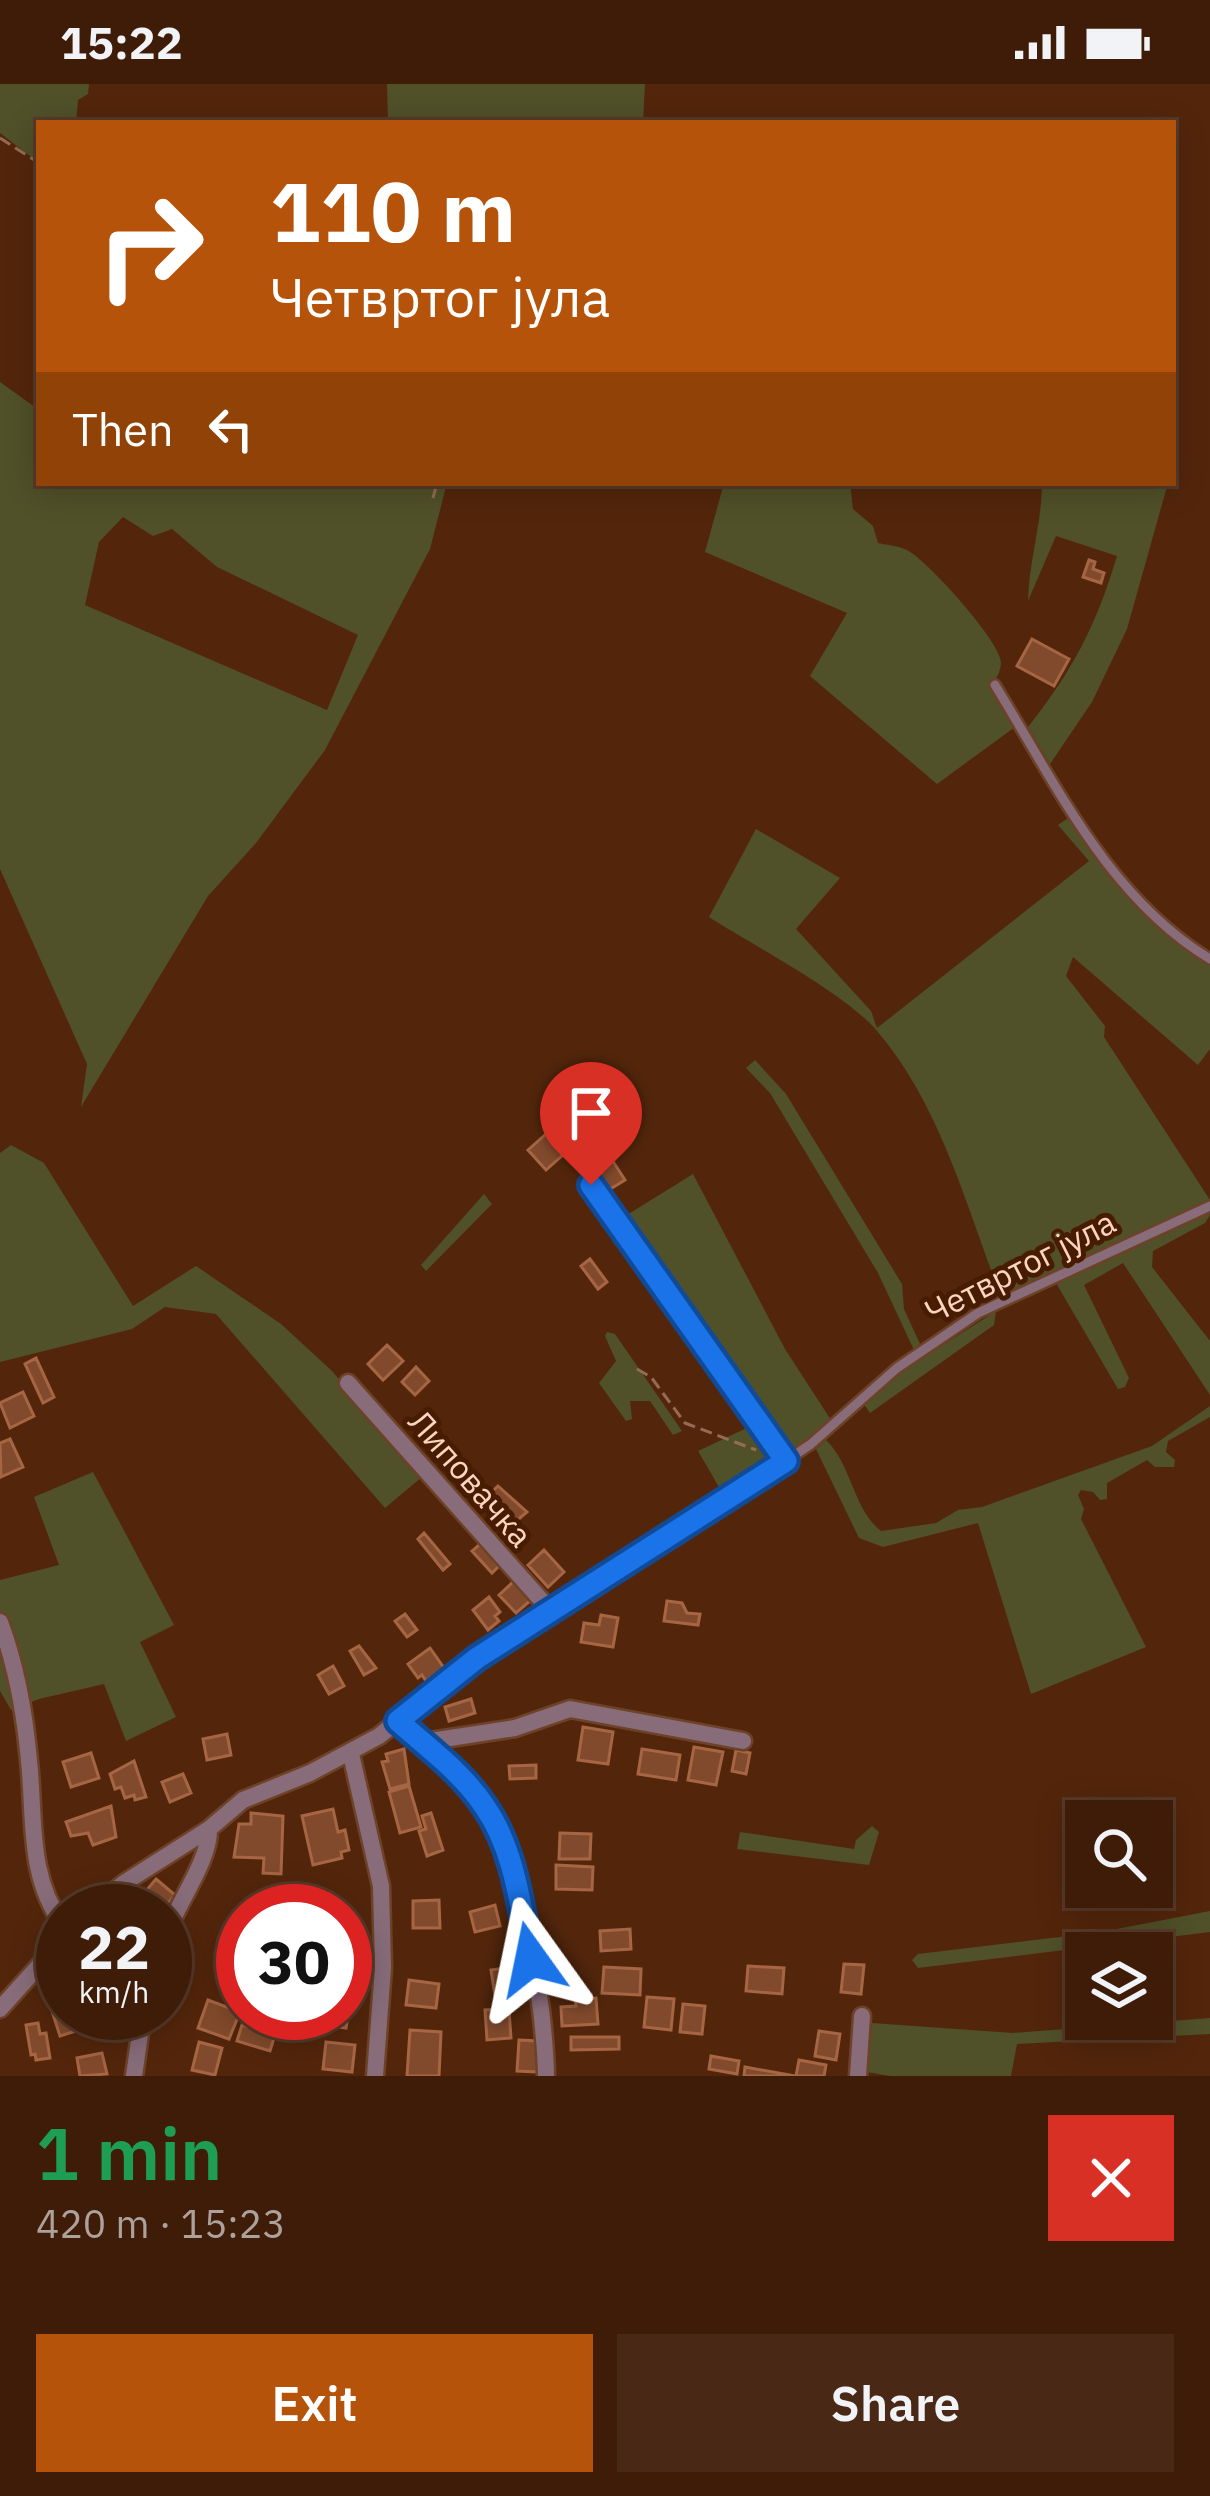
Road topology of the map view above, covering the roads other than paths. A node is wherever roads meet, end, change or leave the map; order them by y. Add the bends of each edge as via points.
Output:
1 (995, 686) dead end
2 (1210, 959) edge
3 (591, 1185) dead end
4 (1210, 1206) edge
5 (348, 1383) dead end
6 (786, 1461) junction
7 (551, 1611) junction
8 (0, 1622) edge
9 (398, 1721) junction
10 (743, 1741) dead end
11 (424, 1742) junction
12 (350, 1754) junction
13 (209, 1829) junction
14 (43, 1884) edge
15 (123, 1884) edge
16 (188, 1884) edge
17 (36, 1969) edge
18 (0, 2009) edge
19 (862, 2016) dead end
20 (138, 2040) edge
21 (134, 2076) edge
22 (375, 2076) edge
23 (546, 2076) edge
24 (858, 2076) edge

1 - 2 lane via 1116,878
3 - 6 street
4 - 6 lane, Четвртог јула via 978,1313
5 - 7 street, Липовачка
6 - 7 street, Четвртог јула
7 - 9 street, Четвртог јула
8 - 14 street via 30,1762
9 - 11 street
9 - 12 street, Четвртог јула
10 - 11 street via 570,1709 515,1728
11 - 23 street via 471,1788 499,1833 539,2000
12 - 13 street, Четвртог јула via 243,1800
12 - 22 street via 381,1886
13 - 15 street, Четвртог јула
13 - 16 street
17 - 18 street
19 - 24 street
20 - 21 street

